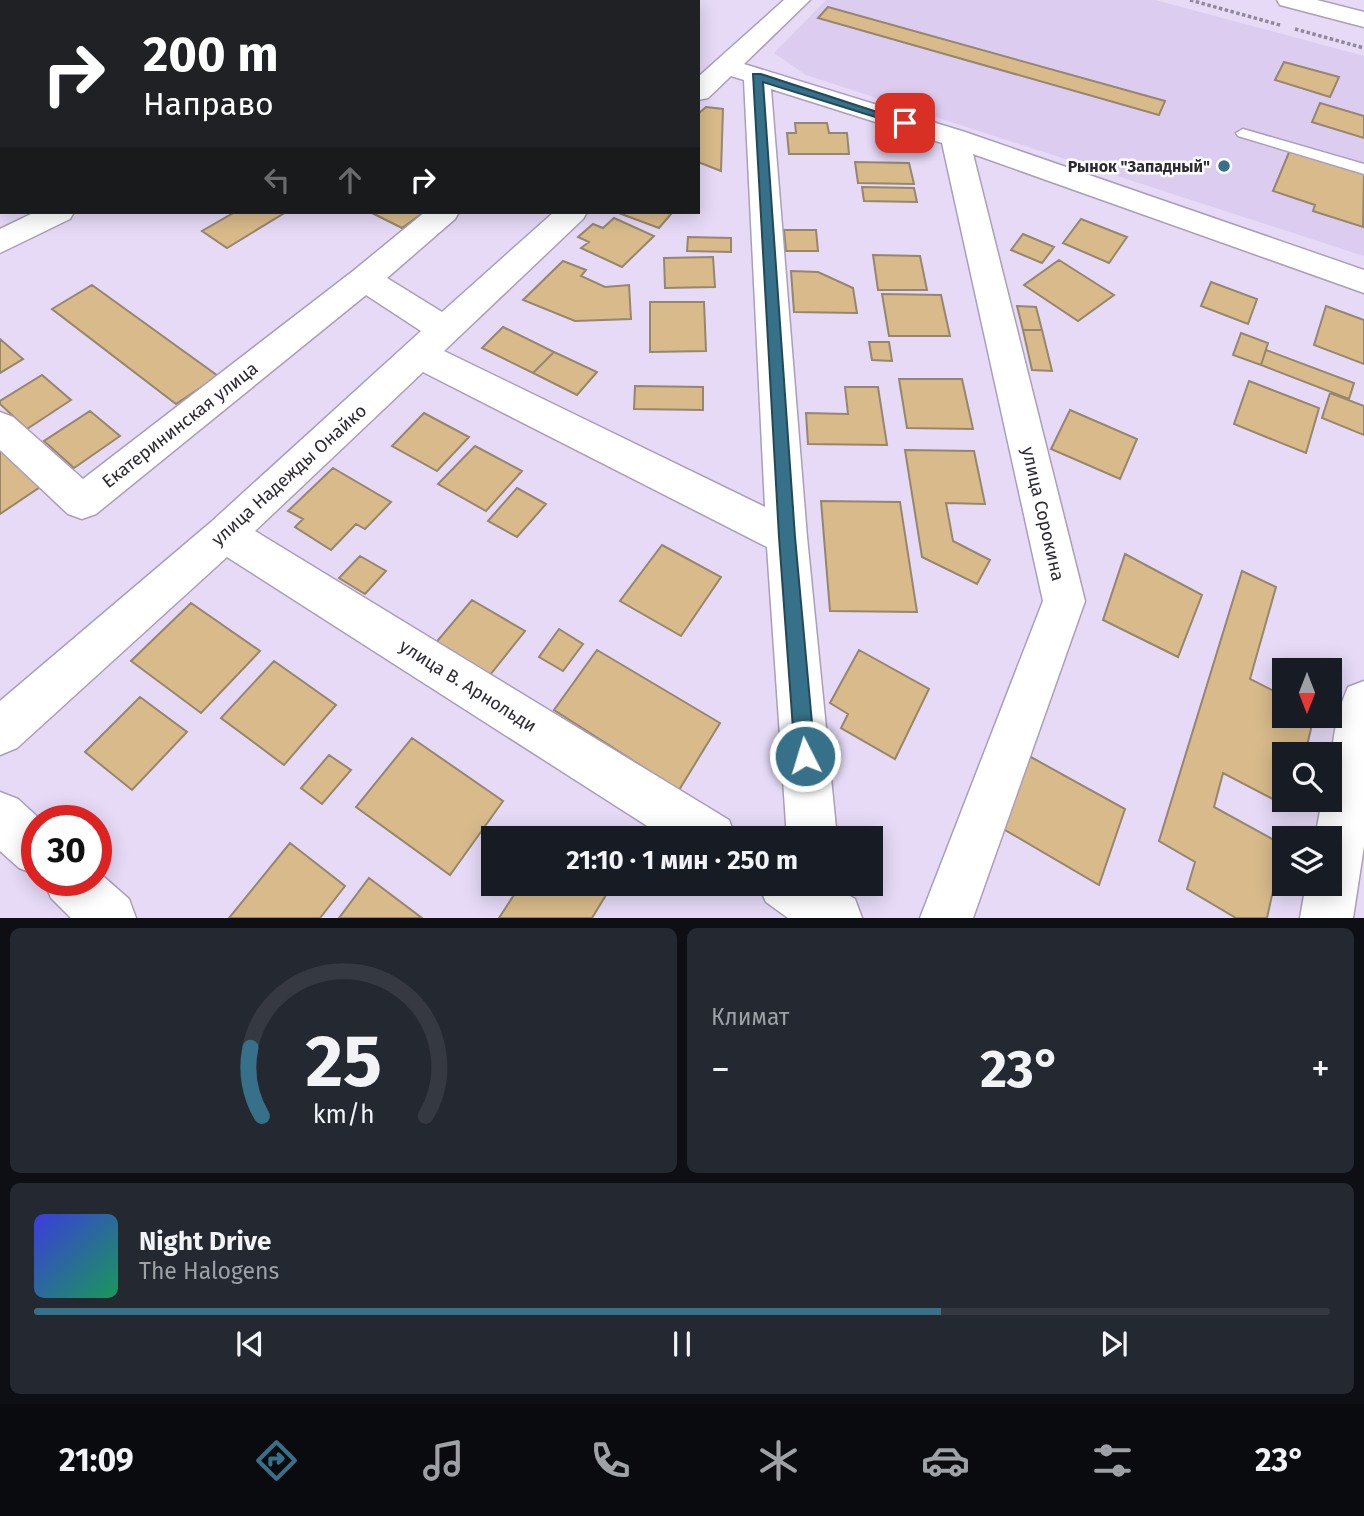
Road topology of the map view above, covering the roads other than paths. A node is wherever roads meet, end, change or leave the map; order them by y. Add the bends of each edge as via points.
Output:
1 (798, 0) edge
2 (1289, 0) edge
3 (1330, 0) edge
4 (1364, 9) edge
5 (1364, 20) edge
6 (741, 71) junction
7 (700, 91) edge
8 (1243, 133) dead end
9 (955, 138) junction
10 (1364, 169) edge
11 (55, 214) edge
12 (442, 214) edge
13 (570, 214) edge
14 (0, 242) edge
15 (365, 279) junction
16 (1364, 282) edge
17 (433, 343) junction
18 (0, 427) edge
19 (225, 534) junction
20 (787, 537) junction
21 (1364, 703) edge
22 (0, 732) edge
23 (0, 817) edge
24 (692, 826) edge
25 (811, 826) edge
26 (21, 836) edge
27 (86, 896) edge
28 (110, 918) edge
29 (946, 918) edge
30 (1326, 918) edge

1 - 6 main road
2 - 5 main road
3 - 4 main road
6 - 7 main road
6 - 9 main road
6 - 20 main road
8 - 10 lane
9 - 16 main road
9 - 29 main road, улица Сорокина via 1064,601
11 - 14 main road
12 - 15 main road
13 - 17 main road, улица Надежды Онайко
15 - 17 main road
15 - 18 main road, Екатерининская улица via 82,502
17 - 19 main road, улица Надежды Онайко
17 - 20 main road
19 - 22 main road, улица Надежды Онайко
19 - 24 main road, улица В. Арнольди
20 - 25 main road
21 - 30 main road
23 - 26 main road
27 - 28 main road

